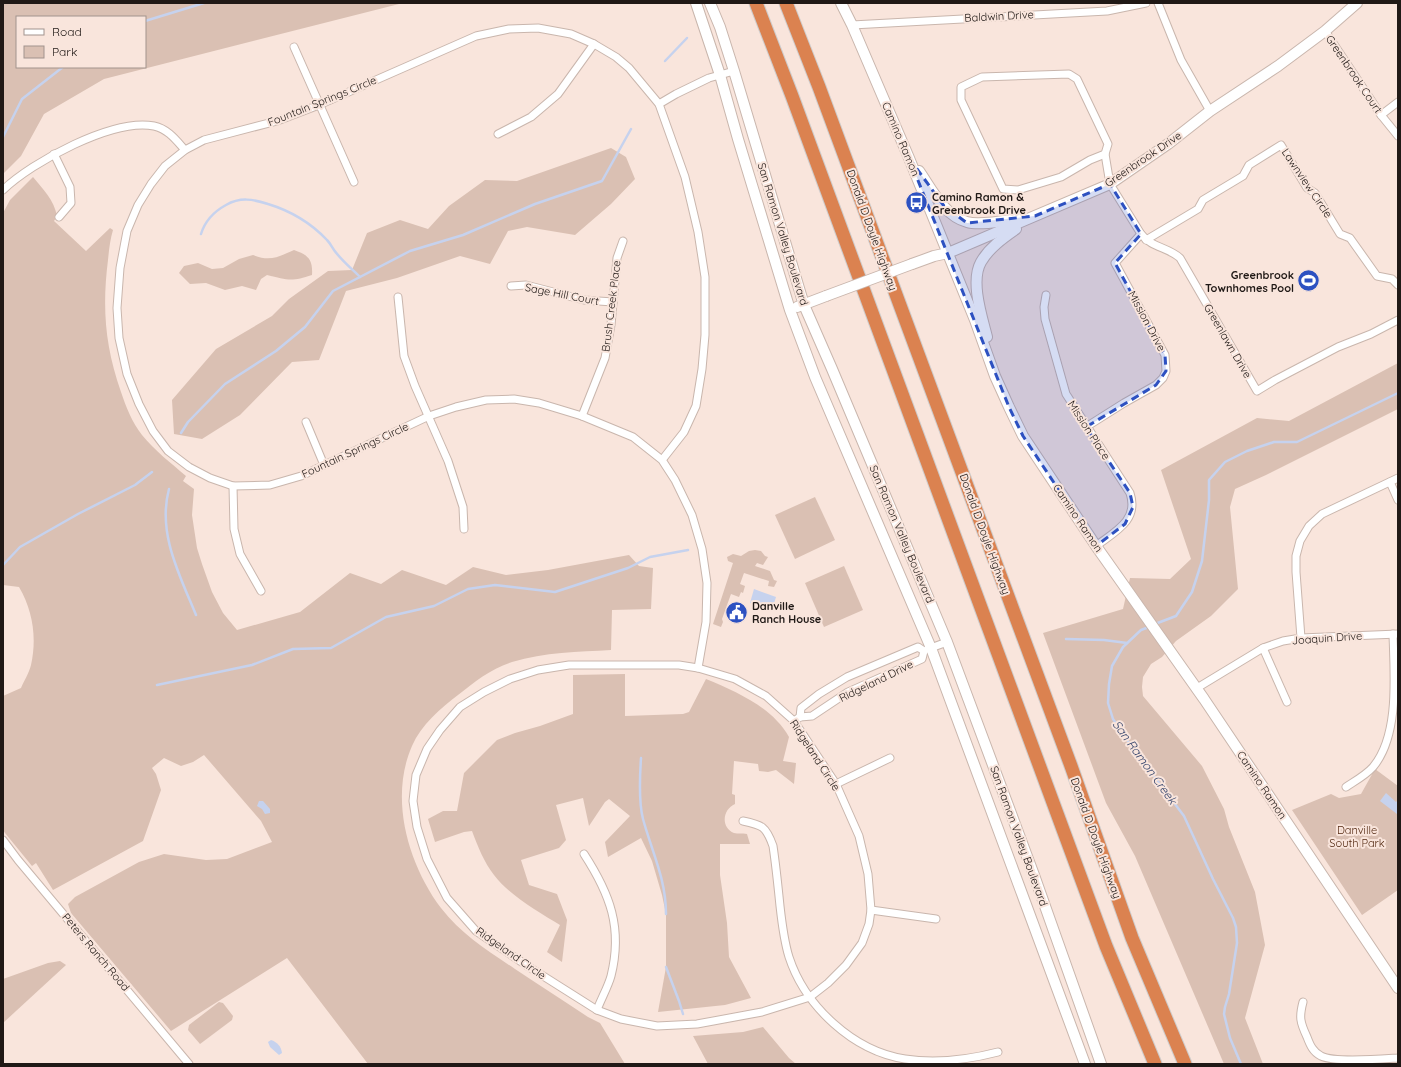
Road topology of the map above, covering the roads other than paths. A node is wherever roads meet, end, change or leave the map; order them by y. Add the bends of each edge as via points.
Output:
1 (696, 3) edge
2 (710, 3) edge
3 (756, 3) edge
4 (786, 3) edge
5 (841, 3) edge
6 (1146, 3) edge
7 (1158, 3) edge
8 (1357, 3) edge
9 (852, 25) junction
10 (1325, 31) junction
11 (594, 44) junction
12 (294, 48) dead end
13 (734, 71) junction
14 (720, 75) junction
15 (1398, 102) edge
16 (319, 104) junction
17 (659, 104) junction
18 (1210, 111) junction
19 (1381, 115) junction
20 (498, 134) dead end
21 (1398, 136) edge
22 (184, 150) junction
23 (54, 154) junction
24 (1105, 154) junction
25 (909, 158) junction
26 (354, 182) dead end
27 (1110, 184) junction
28 (3, 190) edge
29 (1035, 216) junction
30 (59, 217) dead end
31 (1143, 237) junction
32 (623, 241) dead end
33 (948, 253) junction
34 (1398, 285) edge
35 (511, 286) dead end
36 (1046, 295) dead end
37 (398, 297) dead end
38 (613, 302) junction
39 (804, 305) junction
40 (790, 310) junction
41 (1398, 320) edge
42 (996, 376) junction
43 (429, 416) junction
44 (582, 416) junction
45 (306, 422) dead end
46 (1086, 427) junction
47 (662, 460) junction
48 (324, 465) junction
49 (1398, 478) edge
50 (1390, 482) junction
51 (233, 486) junction
52 (1398, 500) edge
53 (464, 529) dead end
54 (1096, 546) junction
55 (261, 591) dead end
56 (1396, 634) edge
57 (1300, 638) junction
58 (947, 642) junction
59 (1264, 648) junction
60 (928, 650) junction
61 (698, 668) junction
62 (1197, 688) junction
63 (1287, 702) dead end
64 (797, 719) junction
65 (890, 758) dead end
66 (836, 784) junction
67 (1346, 787) dead end
68 (743, 821) dead end
69 (3, 840) edge
70 (584, 854) dead end
71 (871, 910) junction
72 (936, 919) dead end
73 (1398, 988) edge
74 (810, 997) junction
75 (1304, 1002) dead end
76 (597, 1010) junction
77 (998, 1052) dead end
78 (1398, 1058) edge
79 (189, 1064) edge
80 (1085, 1064) edge
81 (1101, 1064) edge
82 (1155, 1064) edge
83 (1185, 1064) edge

1 - 14 main road, San Ramon Valley Boulevard
2 - 13 main road, San Ramon Valley Boulevard
3 - 82 highway via 1103,939
4 - 83 highway, Donald D Doyle Highway via 1065,751 1132,938
5 - 9 main road, Camino Ramon
6 - 9 street, Baldwin Drive via 1107,12
7 - 18 street via 1181,60
8 - 10 main road, Greenbrook Drive
9 - 25 main road, Camino Ramon
10 - 18 main road, Greenbrook Drive
10 - 19 street, Greenbrook Court
11 - 16 street, Fountain Springs Circle via 571,34 538,28 509,29 476,36
11 - 17 street, Fountain Springs Circle via 629,68
11 - 20 street via 558,94 531,117
12 - 16 street
13 - 14 street
13 - 39 main road, San Ramon Valley Boulevard
14 - 17 street via 694,85
14 - 40 main road, San Ramon Valley Boulevard
15 - 19 street
16 - 22 street, Fountain Springs Circle via 277,121 204,140
16 - 26 street
17 - 47 street, Fountain Springs Circle via 685,177 698,232 705,285 705,335 696,406 684,432
18 - 27 main road, Greenbrook Drive
19 - 21 street, Greenbrook Court
22 - 23 street via 171,134 156,126 139,125 81,141
22 - 51 street, Fountain Springs Circle via 165,166 151,184 138,205 127,232 120,268 117,308 119,338 127,374 139,404 153,431 168,451 189,467
23 - 28 street via 13,180
23 - 30 street via 70,190 71,203
24 - 24 street via 1061,177 1018,190 1003,188 961,100 961,87 982,77 1069,74 1077,79 1108,144
24 - 27 street
25 - 29 main road via 944,206 967,223
25 - 33 main road, Camino Ramon
27 - 29 main road, Greenbrook Drive
27 - 31 street
29 - 33 main road, Greenbrook Drive
29 - 42 main road via 1005,236 980,263 977,294
31 - 34 street, Lawnview Circle via 1198,209 1203,200 1243,176 1249,165 1281,145 1308,188 1316,193 1340,234 1350,238 1377,276 1392,279
31 - 41 street, Greenlawn Drive via 1159,248 1174,252 1180,258 1257,391 1338,347
31 - 46 street, Mission Drive via 1115,263 1165,355 1166,371 1156,385
32 - 38 street, Brush Creek Place via 617,258
33 - 39 main road, Greenbrook Drive, bridge
33 - 42 main road, Camino Ramon
35 - 38 street, Sage Hill Court via 526,285 584,300
36 - 46 street, Mission Place via 1045,319 1066,394
37 - 43 street via 404,356
38 - 44 street, Brush Creek Place via 605,358
39 - 40 main road, Greenbrook Drive
39 - 58 main road, San Ramon Valley Boulevard
40 - 60 main road, San Ramon Valley Boulevard via 815,377
42 - 54 main road, Camino Ramon via 1023,436
43 - 44 street, Fountain Springs Circle via 486,400 514,399 539,403
43 - 48 street, Fountain Springs Circle
43 - 53 street via 448,461 463,508
44 - 47 street, Fountain Springs Circle via 633,437
45 - 48 street
46 - 54 street, Mission Place via 1130,493 1133,507 1125,524
47 - 61 street, Fountain Springs Circle via 676,480 692,515 702,549 707,583 706,622
48 - 51 street, Fountain Springs Circle via 301,476 270,485
49 - 50 street
50 - 52 street
50 - 57 street via 1322,514 1309,526 1300,541 1296,556 1296,572
51 - 55 street via 234,529 240,554
54 - 62 main road, Camino Ramon
56 - 57 street, Joaquin Drive
56 - 67 street via 1395,696 1382,755 1372,768
57 - 59 street, Joaquin Drive
58 - 60 street, Ridgeland Drive
58 - 81 main road, San Ramon Valley Boulevard
59 - 62 street, Joaquin Drive
59 - 63 street
60 - 64 street, Ridgeland Drive via 922,659 848,692 812,716
60 - 64 street, Ridgeland Drive via 918,647 847,677 818,694 802,708
60 - 80 main road, San Ramon Valley Boulevard
61 - 64 street, Ridgeland Circle via 735,679 766,696
61 - 76 street, Ridgeland Circle via 679,665 569,665 538,670 510,679 460,707 427,749 416,775 413,801 417,828 427,859 447,898 476,931
62 - 73 main road, Camino Ramon
64 - 66 street, Ridgeland Circle
65 - 66 street
66 - 71 street, Ridgeland Circle via 859,836 868,874
68 - 74 street via 760,824 771,840 789,958
69 - 79 street, Peters Ranch Road
70 - 76 street via 608,898 615,929 615,954 611,977
71 - 72 street
71 - 74 street, Ridgeland Circle via 862,943 846,965
74 - 76 street, Ridgeland Circle via 762,1012 690,1024 657,1026 621,1019
74 - 77 street via 825,1016 849,1036 874,1050 904,1059 959,1060
75 - 78 street via 1300,1015 1301,1023 1311,1047 1322,1056 1343,1060

